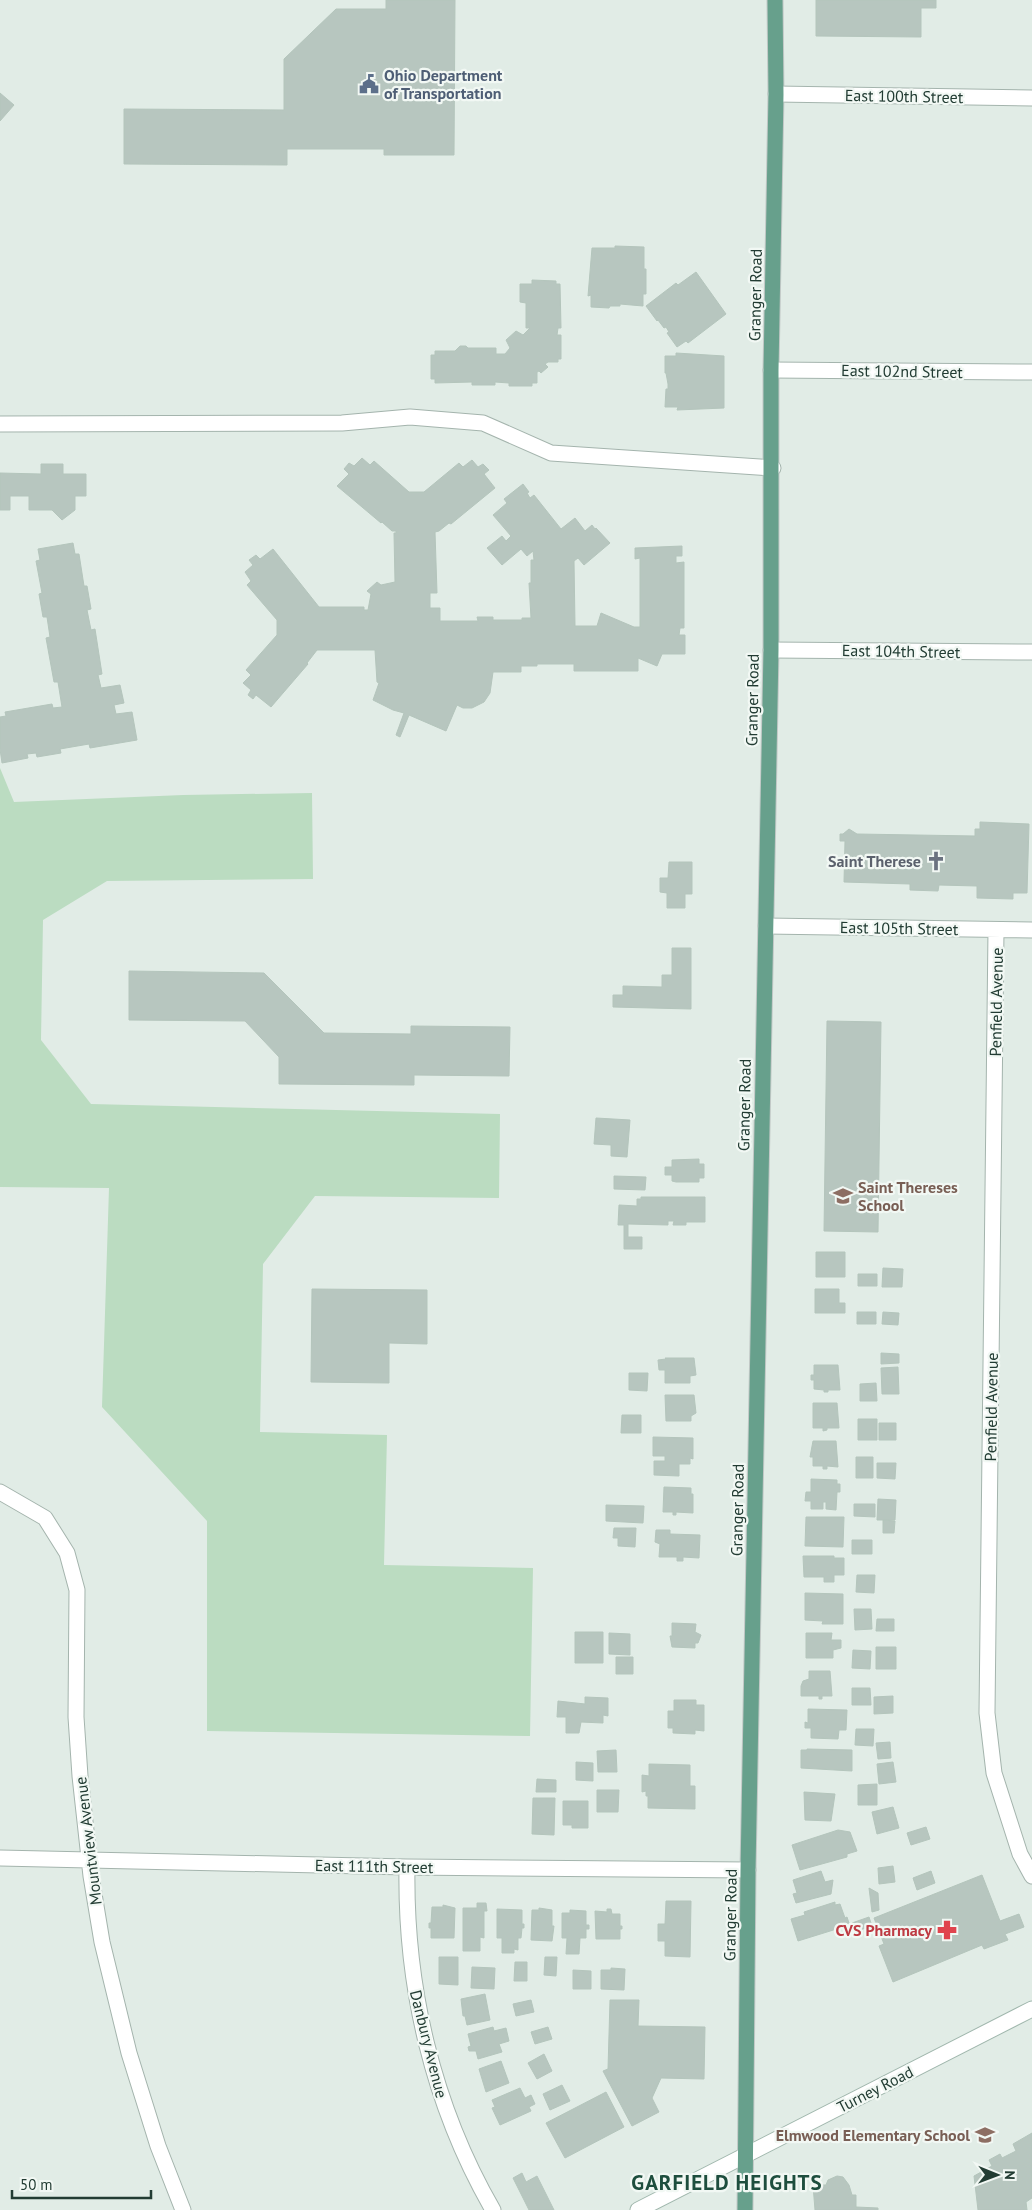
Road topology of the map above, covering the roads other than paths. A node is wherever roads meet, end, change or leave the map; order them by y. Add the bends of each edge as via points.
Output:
1 (775, 0) edge
2 (776, 94) junction
3 (1032, 98) edge
4 (772, 370) junction
5 (1032, 372) edge
6 (0, 424) edge
7 (772, 468) junction
8 (771, 650) junction
9 (1032, 652) edge
10 (766, 926) junction
11 (996, 930) junction
12 (1032, 930) edge
13 (0, 1492) edge
14 (0, 1858) edge
15 (89, 1860) junction
16 (407, 1867) junction
17 (748, 1870) junction
18 (1032, 1876) edge
19 (1032, 2009) edge
20 (746, 2154) junction
21 (183, 2210) edge
22 (493, 2210) edge
23 (638, 2210) edge
24 (745, 2210) edge

1 - 2 main road, Granger Road
2 - 3 street, East 100th Street
2 - 4 main road, Granger Road
4 - 5 street, East 102nd Street
4 - 7 main road, Granger Road
6 - 7 street via 342,423 410,418 483,423 551,453
7 - 8 main road, Granger Road
8 - 9 street, East 104th Street
8 - 10 main road, Granger Road
10 - 11 street, East 105th Street
10 - 17 main road, Granger Road
11 - 12 street, East 105th Street
11 - 18 street, Penfield Avenue via 987,1713 994,1774 1020,1854
13 - 15 street, Mountview Avenue via 45,1518 67,1553 74,1581 78,1642 76,1717
14 - 15 street, East 111th Street
15 - 16 street, East 111th Street
15 - 21 street, Mountview Avenue via 102,1942 129,2054 158,2146
16 - 17 street, East 111th Street
16 - 22 street, Danbury Avenue via 407,1928 416,2000 436,2083 462,2152
17 - 20 main road, Granger Road
19 - 20 street, Turney Road
20 - 23 street, Turney Road
20 - 24 main road, Granger Road

